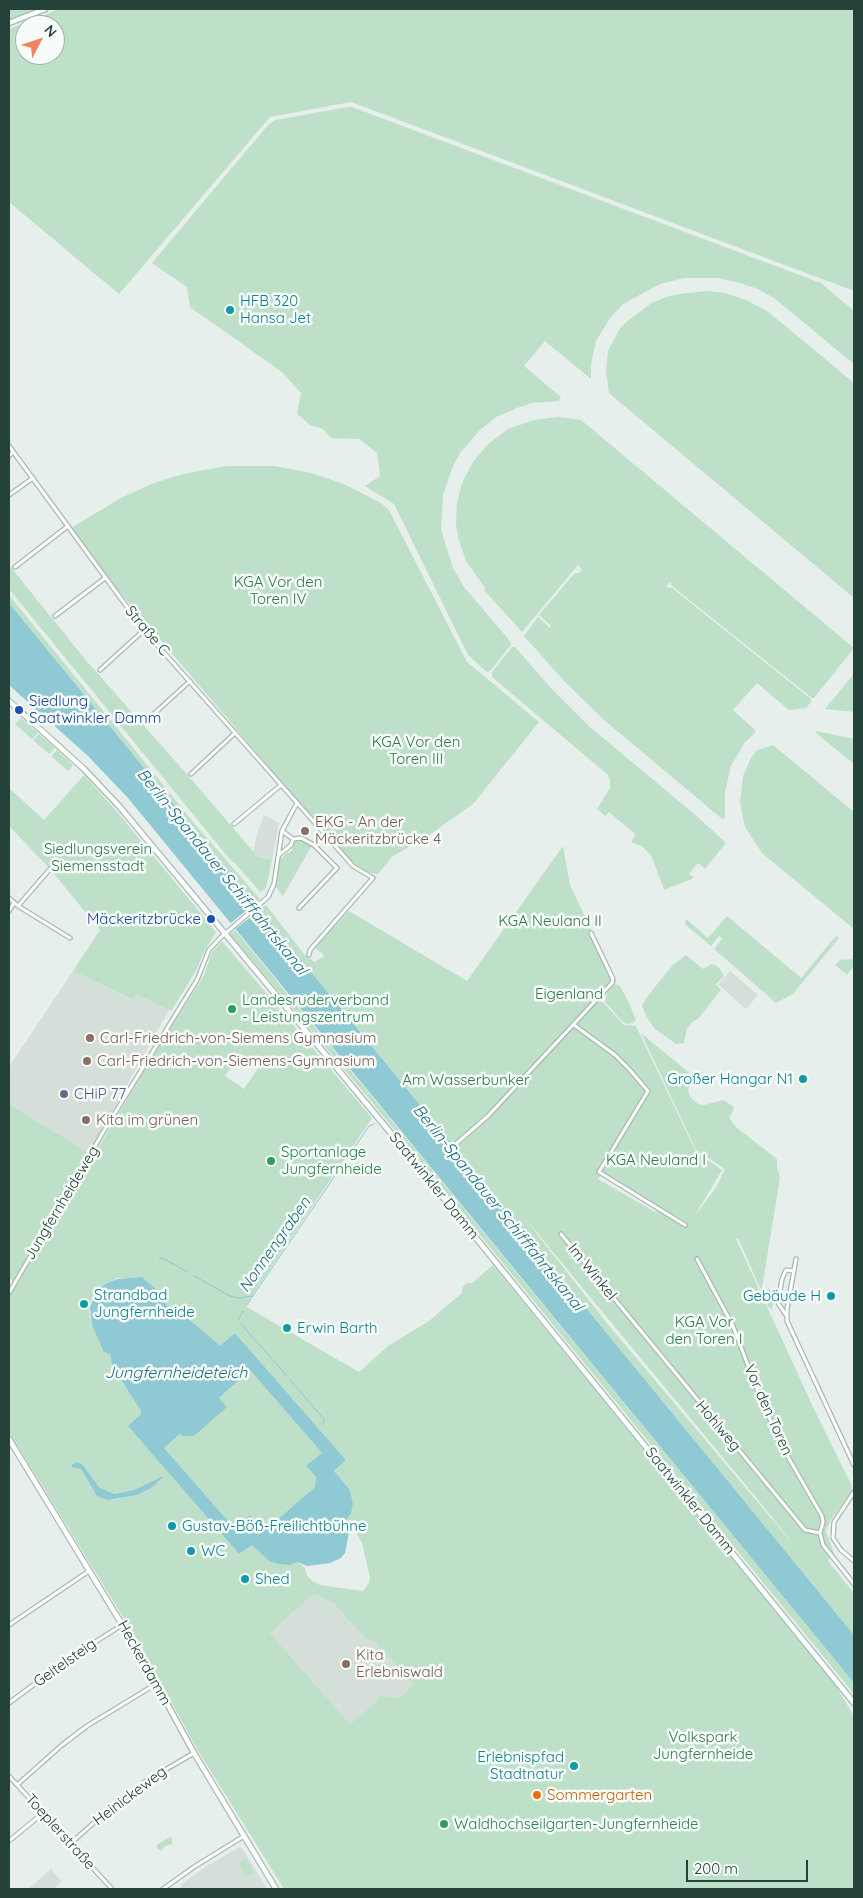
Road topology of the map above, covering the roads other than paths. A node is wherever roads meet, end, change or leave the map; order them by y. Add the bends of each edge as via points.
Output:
1 (45, 9) edge
2 (9, 23) edge
3 (9, 446) edge
4 (13, 452) junction
5 (9, 456) edge
6 (33, 478) junction
7 (9, 495) edge
8 (68, 526) junction
9 (15, 567) dead end
10 (106, 578) junction
11 (55, 616) dead end
12 (144, 630) junction
13 (100, 670) dead end
14 (190, 681) junction
15 (9, 701) edge
16 (145, 722) dead end
17 (236, 733) junction
18 (191, 774) dead end
19 (281, 784) junction
20 (297, 803) junction
21 (234, 824) dead end
22 (282, 831) junction
23 (293, 839) junction
24 (278, 855) junction
25 (50, 869) dead end
26 (9, 898) edge
27 (16, 904) junction
28 (298, 908) dead end
29 (9, 912) edge
30 (225, 933) junction
31 (591, 933) dead end
32 (70, 938) dead end
33 (309, 955) dead end
34 (574, 1024) junction
35 (457, 1143) dead end
36 (686, 1225) dead end
37 (561, 1234) dead end
38 (697, 1259) dead end
39 (796, 1259) dead end
40 (794, 1271) junction
41 (9, 1293) edge
42 (622, 1310) joint
43 (786, 1316) junction
44 (9, 1439) edge
45 (854, 1465) edge
46 (854, 1492) edge
47 (820, 1533) junction
48 (854, 1561) edge
49 (90, 1571) junction
50 (854, 1584) edge
51 (9, 1625) edge
52 (122, 1625) junction
53 (156, 1684) junction
54 (9, 1703) edge
55 (854, 1704) edge
56 (194, 1753) junction
57 (9, 1776) edge
58 (17, 1784) junction
59 (43, 1813) junction
60 (244, 1836) junction
61 (9, 1841) edge
62 (71, 1843) junction
63 (112, 1889) edge
64 (163, 1889) edge
65 (276, 1889) edge

1 - 2 main road
3 - 4 street, Straße C
4 - 5 street
4 - 6 street, Straße C
6 - 7 street
6 - 8 street, Straße C
8 - 9 street
8 - 10 street, Straße C
10 - 11 street
10 - 12 street, Straße C
12 - 13 street
12 - 14 street, Straße C
14 - 16 street
14 - 17 street, Straße C
15 - 30 main road, Saatwinkler Damm via 104,790
17 - 18 street
17 - 19 street, Straße C
19 - 20 street, Straße C
19 - 21 street
20 - 22 street
20 - 33 street, Straße C via 353,866 373,878
22 - 23 street
22 - 24 street
23 - 24 street via 291,845
23 - 28 street via 301,838 314,845 336,868
24 - 30 street, Jungfernheideweg via 274,884 268,897
25 - 27 street
26 - 27 street
27 - 29 street
27 - 32 street
30 - 41 street, Jungfernheideweg via 209,950 197,980
30 - 55 main road, Saatwinkler Damm
31 - 34 street via 612,983
34 - 35 street via 488,1116
34 - 36 street via 615,1055 648,1091 599,1172
37 - 42 street, Im Winkel
38 - 47 street, Vor den Toren via 732,1326 780,1443 822,1516
39 - 40 street
40 - 43 street
40 - 43 street via 786,1270 782,1279 778,1303
42 - 47 street, Hohlweg via 805,1530
43 - 45 street
44 - 49 main road, Heckerdamm
46 - 48 street via 834,1522 833,1538
47 - 50 street via 822,1545
49 - 51 street
49 - 52 main road, Heckerdamm
52 - 53 main road, Heckerdamm
52 - 54 street, Geitelsteig
53 - 56 main road, Heckerdamm
53 - 58 street via 87,1726
56 - 60 main road, Heckerdamm
56 - 62 street, Heinickeweg via 144,1782
57 - 58 street, Toeplerstraße
58 - 59 street, Toeplerstraße
59 - 61 street
59 - 62 street, Toeplerstraße
60 - 64 street
60 - 65 main road, Heckerdamm
62 - 63 street, Toeplerstraße

